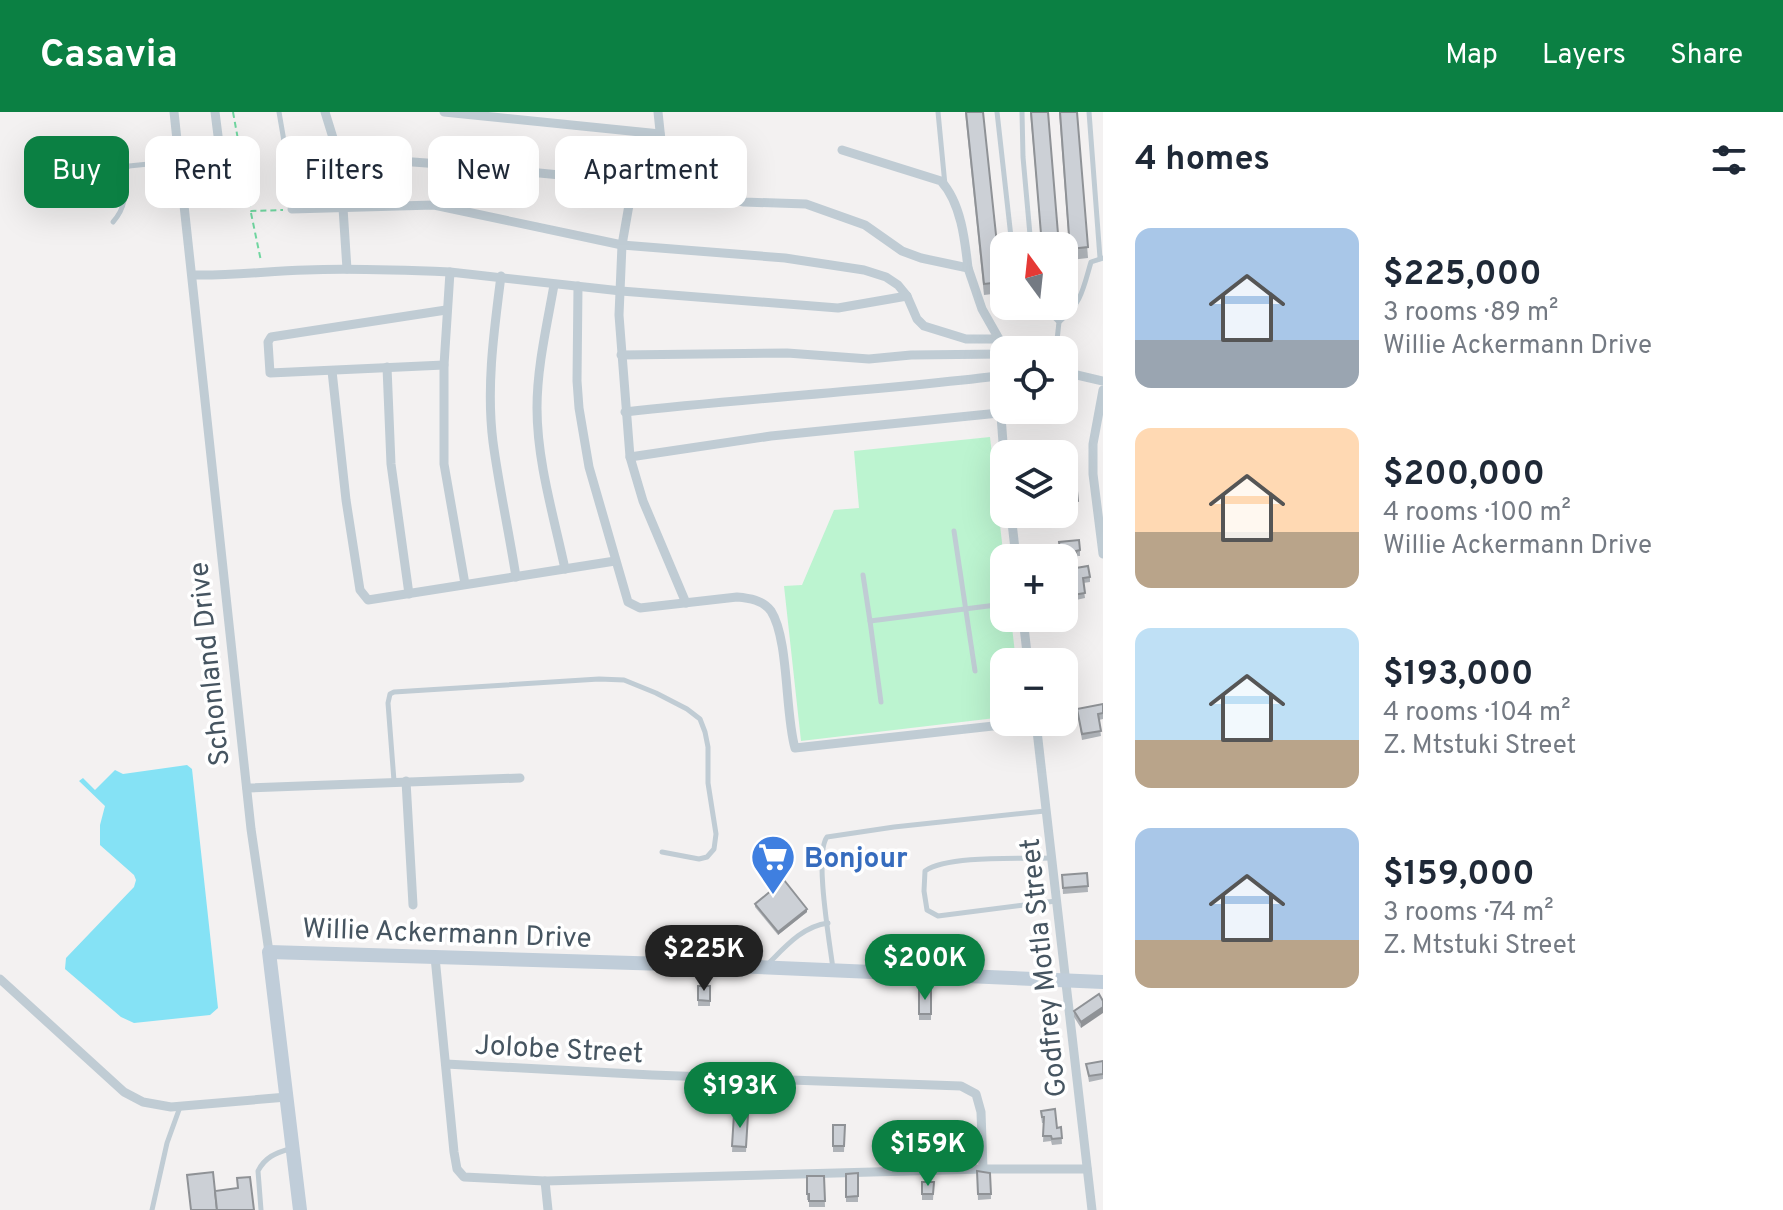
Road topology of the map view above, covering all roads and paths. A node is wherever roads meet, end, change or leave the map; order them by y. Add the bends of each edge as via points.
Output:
1 (174, 112) edge
2 (215, 112) edge
3 (233, 112) edge
4 (279, 112) edge
5 (325, 112) edge
6 (444, 112) edge
7 (658, 112) edge
8 (938, 112) edge
9 (997, 112) edge
10 (1022, 112) edge
11 (1089, 112) edge
12 (660, 134) joint
13 (177, 136) edge
14 (218, 136) edge
15 (842, 150) dead end
16 (145, 164) edge
17 (555, 175) edge
18 (945, 186) junction
19 (747, 202) edge
20 (412, 206) edge
21 (185, 208) edge
22 (343, 208) joint
23 (628, 208) edge
24 (292, 209) junction
25 (251, 211) junction
26 (113, 222) dead end
27 (1010, 232) edge
28 (1030, 232) edge
29 (622, 245) junction
30 (1102, 258) edge
31 (968, 268) junction
32 (347, 269) junction
33 (450, 272) junction
34 (264, 273) junction
35 (193, 275) junction
36 (501, 276) junction
37 (554, 285) junction
38 (578, 286) junction
39 (621, 291) junction
40 (907, 296) junction
41 (446, 310) junction
42 (1059, 322) joint
43 (997, 336) edge
44 (1057, 336) edge
45 (990, 339) edge
46 (990, 354) edge
47 (621, 355) junction
48 (444, 365) junction
49 (387, 367) junction
50 (332, 371) junction
51 (990, 374) edge
52 (1078, 375) edge
53 (1103, 381) edge
54 (1103, 390) edge
55 (625, 412) junction
56 (990, 414) edge
57 (630, 457) junction
58 (954, 531) dead end
59 (1103, 554) edge
60 (615, 561) junction
61 (565, 569) junction
62 (863, 575) dead end
63 (516, 577) junction
64 (465, 584) junction
65 (409, 594) junction
66 (686, 603) junction
67 (990, 605) edge
68 (966, 608) junction
69 (870, 621) junction
70 (975, 671) dead end
71 (881, 702) dead end
72 (990, 726) edge
73 (1038, 736) edge
74 (520, 778) dead end
75 (394, 781) junction
76 (406, 781) junction
77 (247, 788) junction
78 (1046, 811) junction
79 (662, 852) dead end
80 (1052, 858) junction
81 (1056, 901) junction
82 (413, 905) dead end
83 (828, 923) junction
84 (269, 952) junction
85 (435, 957) junction
86 (765, 967) junction
87 (833, 971) junction
88 (0, 979) edge
89 (1064, 980) junction
90 (1103, 982) edge
91 (446, 1064) junction
92 (287, 1097) junction
93 (180, 1106) junction
94 (293, 1148) junction
95 (983, 1169) junction
96 (1087, 1169) junction
97 (545, 1181) junction
98 (152, 1210) edge
99 (261, 1210) edge
100 (300, 1210) edge
101 (548, 1210) edge
102 (1092, 1210) edge

1 - 13 street, Schonland Drive
2 - 14 street
3 - 25 path
4 - 24 lane
5 - 17 street via 338,154 346,161
6 - 12 street
7 - 12 street
8 - 18 lane
9 - 27 lane
10 - 28 lane
11 - 30 lane
15 - 18 street via 936,178
16 - 26 lane via 125,169 127,197
18 - 31 street via 965,236
19 - 31 street via 806,204 865,225 902,251
20 - 29 street via 434,205
21 - 35 street, Schonland Drive
22 - 24 street
22 - 32 street
23 - 29 street
24 - 25 path
25 - 34 path
29 - 39 street
29 - 40 street via 864,270 886,277
30 - 42 lane via 1091,262 1082,298
31 - 43 street
32 - 33 street
32 - 34 street
33 - 36 street
33 - 41 street
34 - 35 street
35 - 77 street, Schonland Drive
36 - 37 street
36 - 63 street via 492,351 493,442
37 - 38 street
37 - 61 street via 537,410
38 - 39 street
38 - 60 street via 579,408
39 - 40 street via 838,308
39 - 47 street
40 - 45 street via 924,326 966,339
41 - 48 street
41 - 50 street via 269,339 270,373
42 - 44 lane
46 - 47 street via 869,359 787,353
47 - 55 street
48 - 49 street
48 - 64 street via 444,464
49 - 50 street
49 - 65 street via 391,464
50 - 65 street via 360,590 368,600
51 - 55 street via 871,391
52 - 53 street
54 - 59 street via 1093,444
55 - 57 street
56 - 57 street via 771,436
57 - 66 street via 647,514
58 - 68 lane
60 - 61 street
60 - 66 street via 632,605
61 - 63 street
62 - 69 lane
63 - 64 street
64 - 65 street
66 - 72 street via 737,597 752,599 770,611 795,748
67 - 68 lane
68 - 69 lane
68 - 70 lane
69 - 71 lane
73 - 78 street, Godfrey Motla Street
74 - 76 street
75 - 76 street
75 - 77 street
75 - 79 lane via 388,703 394,692 624,680 687,709 700,719 705,732 714,849 699,859
76 - 82 street
77 - 84 street, Schonland Drive
78 - 80 street, Godfrey Motla Street
78 - 83 lane via 827,837 821,864
80 - 81 street, Godfrey Motla Street
80 - 81 lane via 936,865 925,871 924,891 927,910 938,916
81 - 89 street, Godfrey Motla Street
83 - 86 lane via 802,933
83 - 87 lane
84 - 85 street, Willie Ackermann Drive
84 - 92 street, Schonland Drive
85 - 86 street, Willie Ackermann Drive
85 - 91 street
86 - 87 street, Willie Ackermann Drive
87 - 89 street, Willie Ackermann Drive
88 - 93 street via 124,1092 158,1106
89 - 90 street, Willie Ackermann Drive
89 - 96 street, Godfrey Motla Street
91 - 95 street, Jolobe Street via 961,1086 976,1094 981,1112
91 - 97 street via 457,1169 477,1180
92 - 93 street
92 - 94 street, Schonland Drive
93 - 98 lane
94 - 99 lane via 260,1166
94 - 100 street, Schonland Drive
95 - 96 street
95 - 97 street
96 - 102 street, Godfrey Motla Street
97 - 101 street

